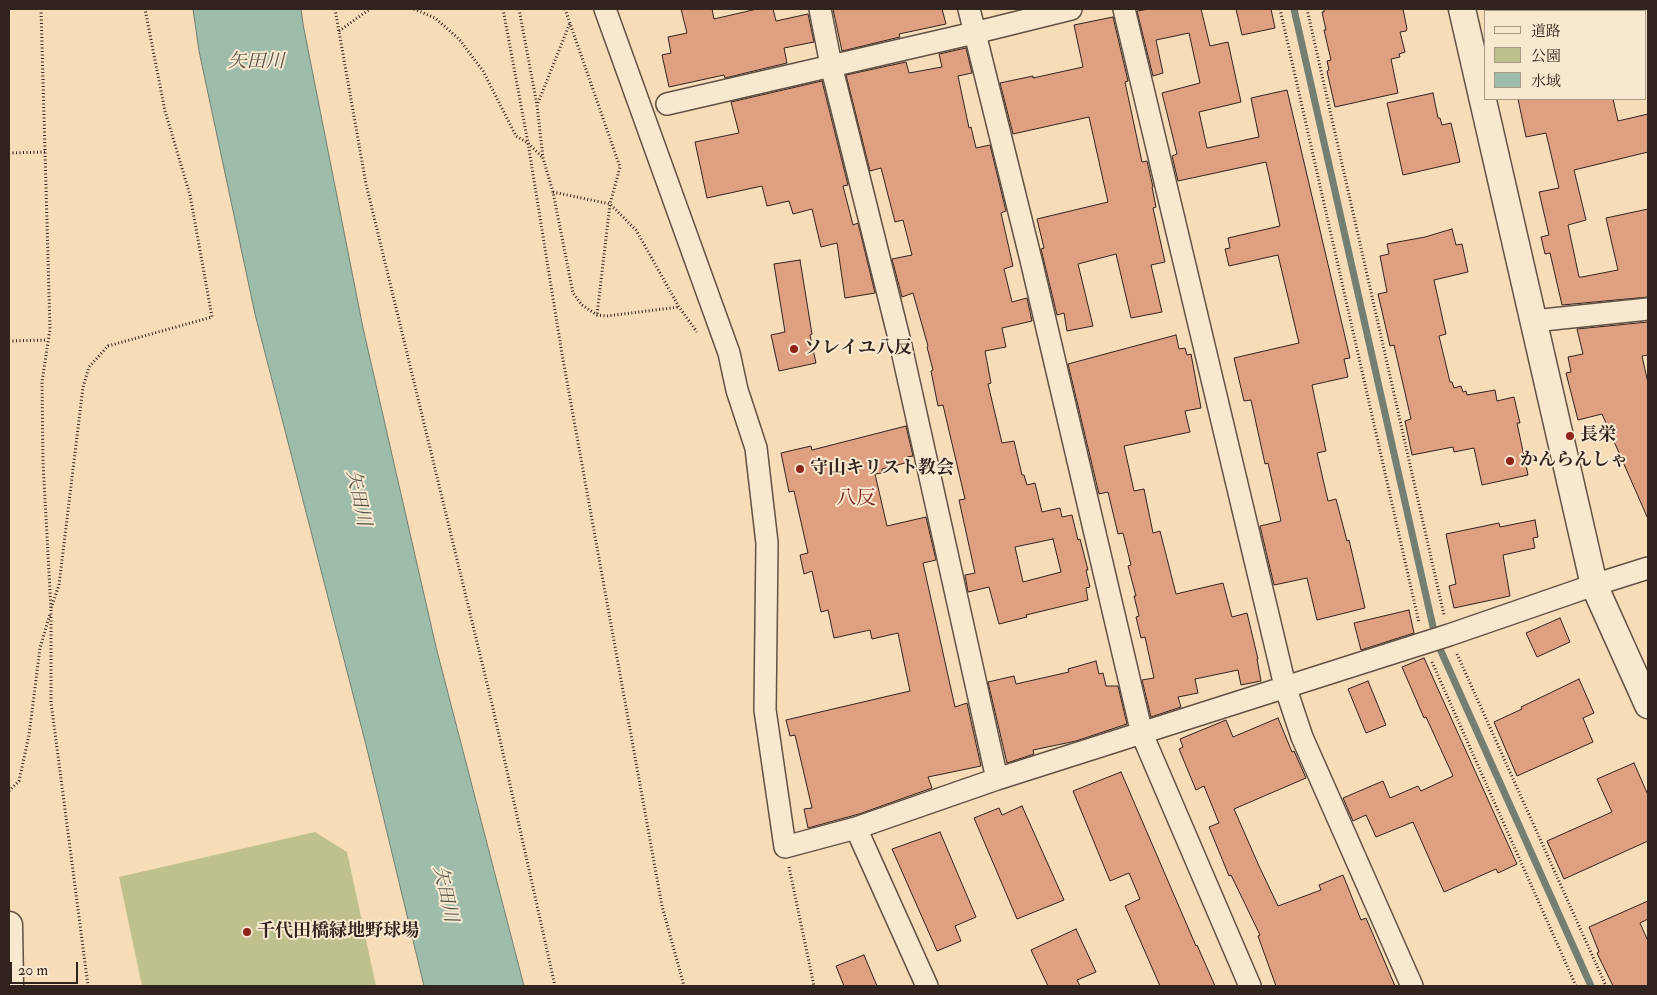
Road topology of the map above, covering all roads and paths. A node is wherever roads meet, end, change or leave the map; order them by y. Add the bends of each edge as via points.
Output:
1 (41, 9) edge
2 (145, 9) edge
3 (334, 9) edge
4 (370, 9) edge
5 (414, 9) edge
6 (503, 9) edge
7 (519, 9) edge
8 (565, 9) edge
9 (605, 9) edge
10 (820, 9) edge
11 (969, 9) edge
12 (1071, 9) edge
13 (1124, 9) edge
14 (1280, 9) edge
15 (1307, 9) edge
16 (1462, 9) edge
17 (570, 23) junction
18 (339, 31) junction
19 (974, 33) junction
20 (832, 65) junction
21 (667, 104) dead end
22 (537, 105) junction
23 (528, 143) junction
24 (45, 152) junction
25 (9, 153) edge
26 (543, 158) junction
27 (552, 192) junction
28 (610, 204) junction
29 (1648, 309) edge
30 (598, 315) junction
31 (1534, 321) junction
32 (47, 340) junction
33 (9, 341) edge
34 (1648, 568) edge
35 (1594, 585) junction
36 (51, 610) junction
37 (1436, 639) junction
38 (1285, 686) junction
39 (1648, 705) edge
40 (1142, 734) junction
41 (998, 780) junction
42 (9, 791) edge
43 (856, 828) junction
44 (785, 847) junction
45 (9, 925) edge
46 (10, 986) edge
47 (88, 986) edge
48 (555, 986) edge
49 (684, 986) edge
50 (814, 986) edge
51 (927, 986) edge
52 (1250, 986) edge
53 (1412, 986) edge
54 (1576, 986) edge
55 (1606, 986) edge

1 - 24 path
2 - 36 path via 165,112 190,195 212,317 108,346 89,366 82,396 59,585
3 - 18 path
4 - 18 path
5 - 23 path via 434,18 460,39 483,71 516,136
6 - 23 path
7 - 22 path
8 - 17 path
9 - 44 street via 729,353 756,448 767,543 765,710
10 - 20 street
11 - 19 street
12 - 19 street
13 - 38 street
14 - 37 path
15 - 37 path
16 - 31 street
17 - 22 path
17 - 28 path via 620,167
18 - 48 path via 368,193 494,714
19 - 20 street
19 - 40 street via 1031,260
20 - 21 street
20 - 41 street via 902,346
22 - 26 path
23 - 26 path
23 - 49 path via 562,354 662,906
24 - 25 path
24 - 32 path via 50,329
26 - 27 path
27 - 28 path
27 - 30 path via 574,293 582,305
28 - 30 path
28 - 30 path via 636,230 679,306
29 - 31 street
31 - 35 street
32 - 33 path
32 - 36 path via 42,382 43,462
34 - 35 street
35 - 37 street
35 - 39 street
36 - 42 path via 40,648 29,735 19,781
36 - 47 path via 51,702
37 - 38 street
37 - 54 path
37 - 55 path
38 - 40 street
38 - 53 street via 1302,738
40 - 41 street
40 - 52 street
41 - 43 street
43 - 44 street
43 - 51 street
44 - 50 path
45 - 46 street

